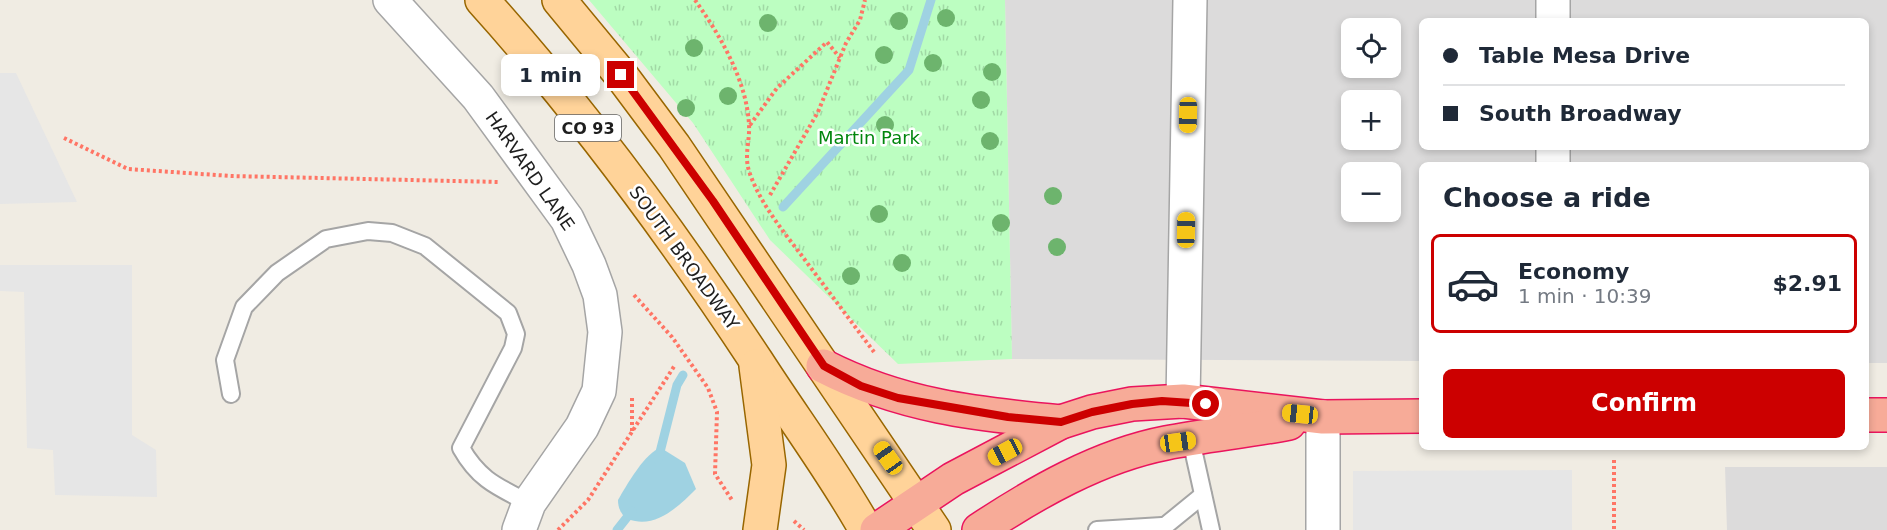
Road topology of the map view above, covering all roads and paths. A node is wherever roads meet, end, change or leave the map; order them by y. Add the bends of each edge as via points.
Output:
1 (390, 0) edge
2 (482, 0) edge
3 (559, 0) edge
4 (695, 0) edge
5 (865, 0) edge
6 (1190, 0) edge
7 (1553, 0) edge
8 (1553, 18) edge
9 (840, 58) junction
10 (750, 126) junction
11 (64, 138) dead end
12 (540, 183) junction
13 (770, 195) dead end
14 (672, 337) dead end
15 (756, 361) junction
16 (881, 361) dead end
17 (675, 364) dead end
18 (824, 366) junction
19 (231, 394) dead end
20 (1183, 401) junction
21 (1869, 415) edge
22 (1887, 415) edge
23 (1419, 416) edge
24 (1323, 417) junction
25 (1061, 422) junction
26 (1191, 440) junction
27 (1614, 460) dead end
28 (1203, 495) junction
29 (917, 502) junction
30 (524, 516) edge
31 (749, 519) edge
32 (798, 522) dead end
33 (1161, 528) edge
34 (558, 530) edge
35 (804, 530) edge
36 (866, 530) edge
37 (877, 530) edge
38 (934, 530) edge
39 (979, 530) edge
40 (1097, 530) edge
41 (1211, 530) edge
42 (1323, 530) edge
43 (1614, 530) edge

1 - 12 street, HARVARD LANE via 478,97
2 - 15 main road, SOUTH BROADWAY / CO 93 via 530,54 688,260
3 - 18 main road, CO 93 via 674,146
4 - 10 path via 738,78
5 - 9 path via 860,20
6 - 20 street
7 - 8 street
9 - 10 path via 827,42 777,88
9 - 13 path via 818,112
10 - 16 path via 746,151 757,188 777,222
11 - 12 path via 128,169 231,176
12 - 30 street, HARVARD LANE via 567,219 589,265 600,295 605,332 599,391 582,427
14 - 31 path via 711,396 717,412 715,474
15 - 31 main road via 769,465
15 - 36 main road, SOUTH BROADWAY / CO 93 via 843,489
17 - 34 path via 588,500
18 - 25 highway via 861,386 898,398
18 - 29 main road, CO 93
19 - 30 lane via 225,360 244,307 269,282 326,239 368,231 392,234 425,246 508,313 516,334 513,348 460,448 472,468
20 - 24 highway
20 - 25 highway via 1132,404
21 - 22 highway
23 - 24 highway
24 - 26 highway
24 - 42 street
25 - 29 highway
26 - 28 lane
26 - 39 highway via 1164,443 1097,465 1049,487
27 - 43 path
28 - 33 lane
28 - 41 lane
29 - 37 highway
29 - 38 main road, CO 93
32 - 35 path
33 - 40 lane

